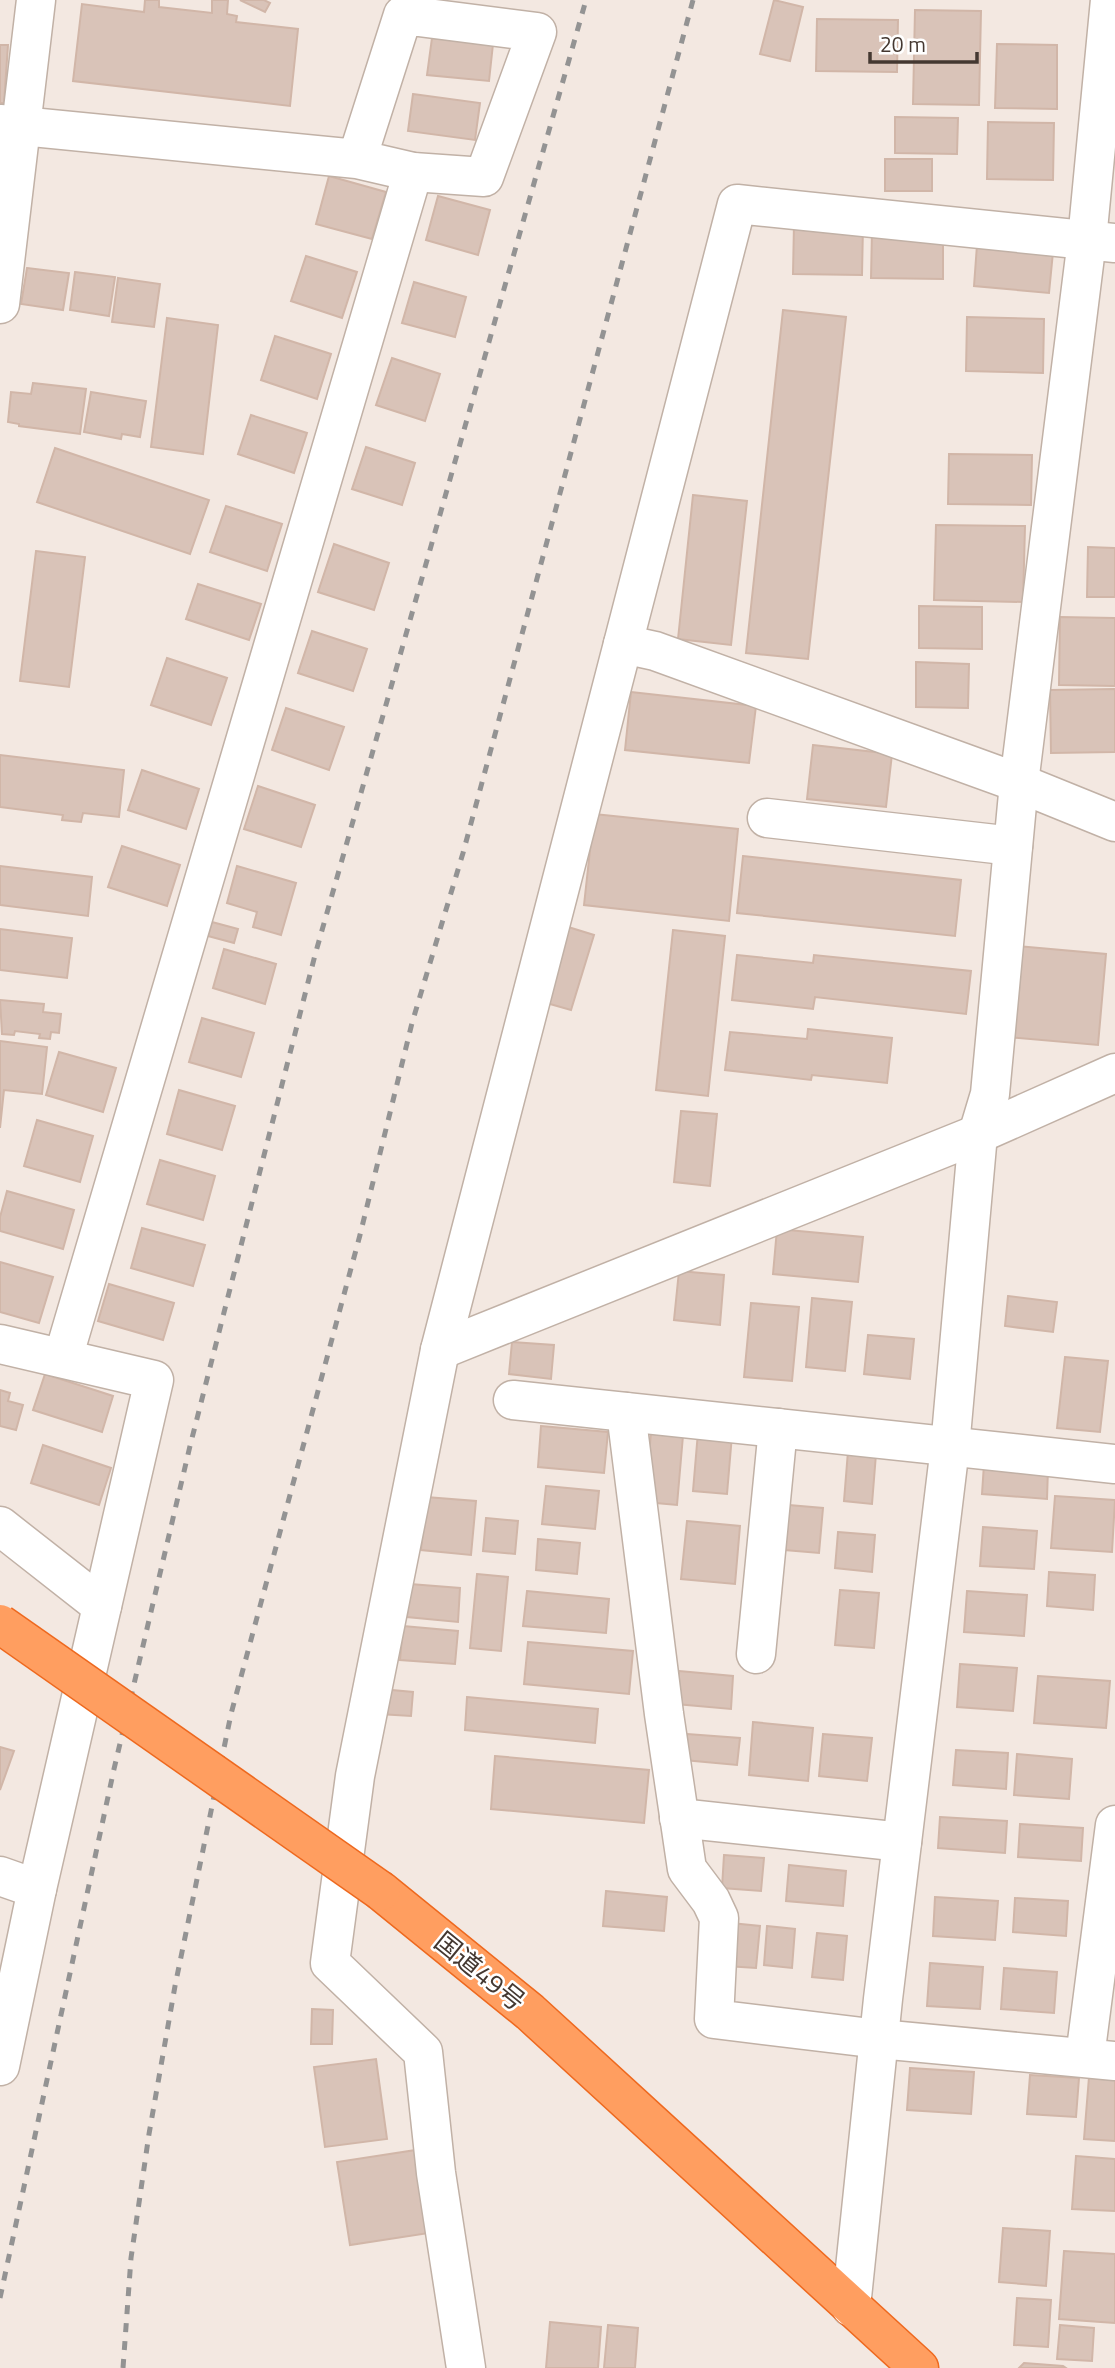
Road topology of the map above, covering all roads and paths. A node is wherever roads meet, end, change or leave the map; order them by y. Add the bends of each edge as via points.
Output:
1 (36, 0) edge
2 (1110, 0) edge
3 (11, 125) edge
4 (357, 159) junction
5 (413, 172) junction
6 (1101, 242) edge
7 (0, 304) edge
8 (623, 644) junction
9 (1019, 783) junction
10 (766, 818) dead end
11 (1115, 822) edge
12 (1013, 846) junction
13 (1115, 1073) edge
14 (978, 1134) junction
15 (0, 1344) edge
16 (440, 1350) junction
17 (62, 1358) junction
18 (513, 1400) dead end
19 (626, 1412) junction
20 (778, 1428) junction
21 (950, 1447) junction
22 (1115, 1464) edge
23 (0, 1526) edge
24 (102, 1606) junction
25 (0, 1624) edge
26 (756, 1654) dead end
27 (680, 1818) junction
28 (1115, 1825) edge
29 (902, 1842) junction
30 (0, 1876) edge
31 (37, 1889) junction
32 (879, 2039) junction
33 (1100, 2059) edge
34 (0, 2067) edge
35 (851, 2307) junction
36 (467, 2368) edge
37 (919, 2368) edge

1 - 3 street
2 - 6 street
3 - 4 street
3 - 7 street
4 - 5 street
4 - 5 street via 403,15 537,32 484,177
5 - 17 street
6 - 8 street via 737,204
6 - 9 street
8 - 9 street via 655,651
8 - 16 street
9 - 11 street
9 - 12 street
10 - 12 street
12 - 14 street via 990,1094
13 - 14 street
14 - 16 street
14 - 21 street
15 - 17 street
16 - 36 street via 355,1776 330,1963 423,2052 436,2173
17 - 24 street via 154,1380
18 - 19 street
19 - 20 street
19 - 27 street
20 - 21 street
20 - 26 street
21 - 22 street
21 - 29 street
23 - 24 street
24 - 31 street
25 - 35 highway, 国道49号, bridge via 381,1891 614,2086
27 - 29 street
27 - 32 street via 687,1870 719,1918 714,2020
28 - 33 street
29 - 32 street
30 - 31 street
31 - 34 street
32 - 33 street
32 - 35 street
35 - 37 highway, 国道49号

